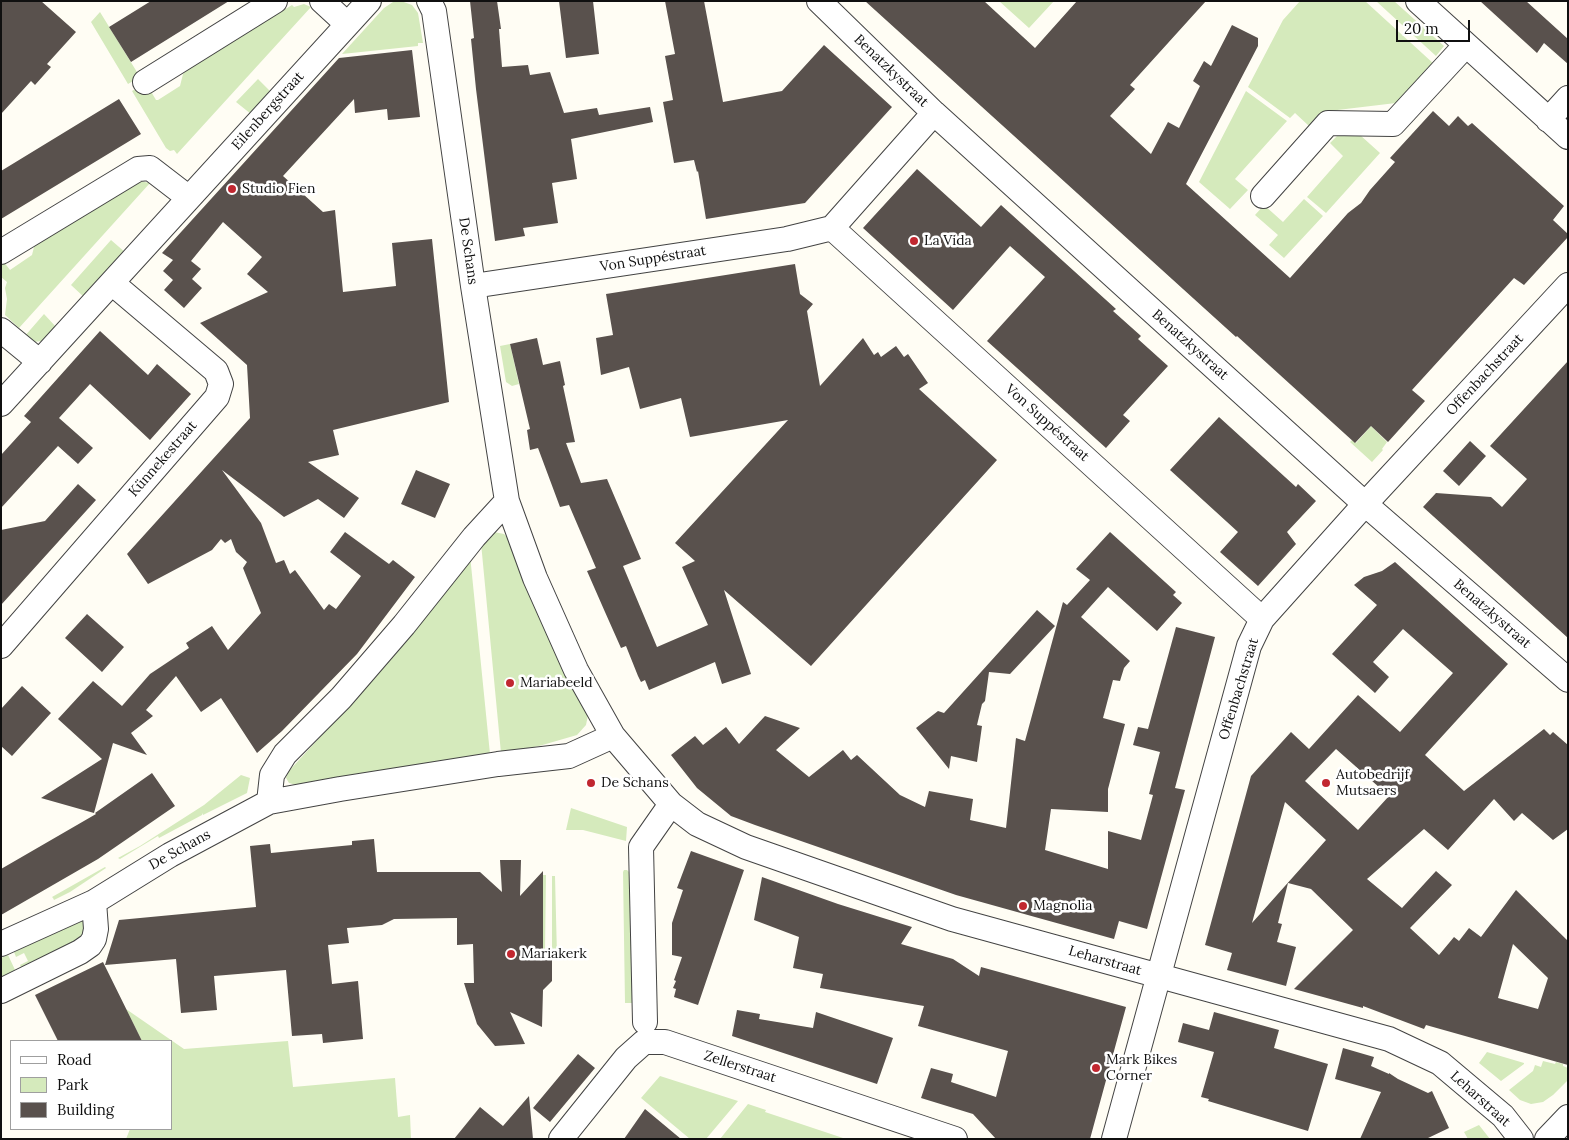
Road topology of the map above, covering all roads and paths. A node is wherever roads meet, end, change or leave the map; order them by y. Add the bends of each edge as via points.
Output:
1 (275, 1) edge
2 (322, 1) edge
3 (368, 1) edge
4 (429, 1) edge
5 (819, 1) edge
6 (1418, 1) edge
7 (347, 24) junction
8 (1466, 45) junction
9 (144, 82) dead end
10 (1568, 98) edge
11 (934, 113) junction
12 (1548, 120) junction
13 (1568, 137) edge
14 (1263, 196) dead end
15 (189, 198) junction
16 (832, 228) junction
17 (1, 252) edge
18 (112, 283) junction
19 (1568, 285) edge
20 (473, 286) junction
21 (1, 330) edge
22 (40, 362) junction
23 (1, 404) edge
24 (507, 501) junction
25 (1365, 504) junction
26 (1262, 619) junction
27 (1, 646) edge
28 (1568, 680) edge
29 (613, 736) junction
30 (269, 802) junction
31 (671, 804) junction
32 (94, 902) junction
33 (1, 944) edge
34 (1160, 976) junction
35 (1, 990) edge
36 (645, 1022) dead end
37 (1568, 1118) edge
38 (561, 1139) edge
39 (955, 1139) edge
40 (1114, 1139) edge
41 (1522, 1139) edge
42 (1547, 1139) edge

1 - 9 street
2 - 7 street
3 - 7 street, Eilenbergstraat
4 - 20 street, De Schans via 434,12
5 - 11 street, Benatzkystraat
6 - 8 street
7 - 15 street, Eilenbergstraat
8 - 12 street
8 - 14 street via 1393,124 1328,124
10 - 12 street
11 - 16 street
11 - 25 street, Benatzkystraat
12 - 13 street
15 - 17 street via 150,168 138,169
15 - 18 street, Eilenbergstraat
16 - 20 street, Von Suppéstraat via 787,239
16 - 26 street, Von Suppéstraat
18 - 22 street, Eilenbergstraat
18 - 27 street, Künnekestraat via 216,371 221,384 217,397
19 - 25 street, Offenbachstraat
20 - 24 street, De Schans
21 - 22 street
22 - 23 street, Eilenbergstraat
24 - 29 street, De Schans via 534,578 572,662
24 - 30 street via 347,691 285,754 272,775
25 - 26 street, Offenbachstraat
25 - 28 street, Benatzkystraat
26 - 34 street, Offenbachstraat via 1249,646
29 - 30 street, De Schans via 569,756 498,764
29 - 31 street, De Schans
30 - 32 street, De Schans via 170,855
31 - 34 street, Leharstraat via 697,824 746,847 952,918
31 - 36 street via 641,848
32 - 33 street, De Schans
32 - 35 street via 96,929 90,945
34 - 40 street, Offenbachstraat
34 - 41 street, Leharstraat via 1389,1039 1440,1063 1503,1116
37 - 42 street
38 - 39 street, Zellerstraat via 626,1058 644,1042 664,1042

